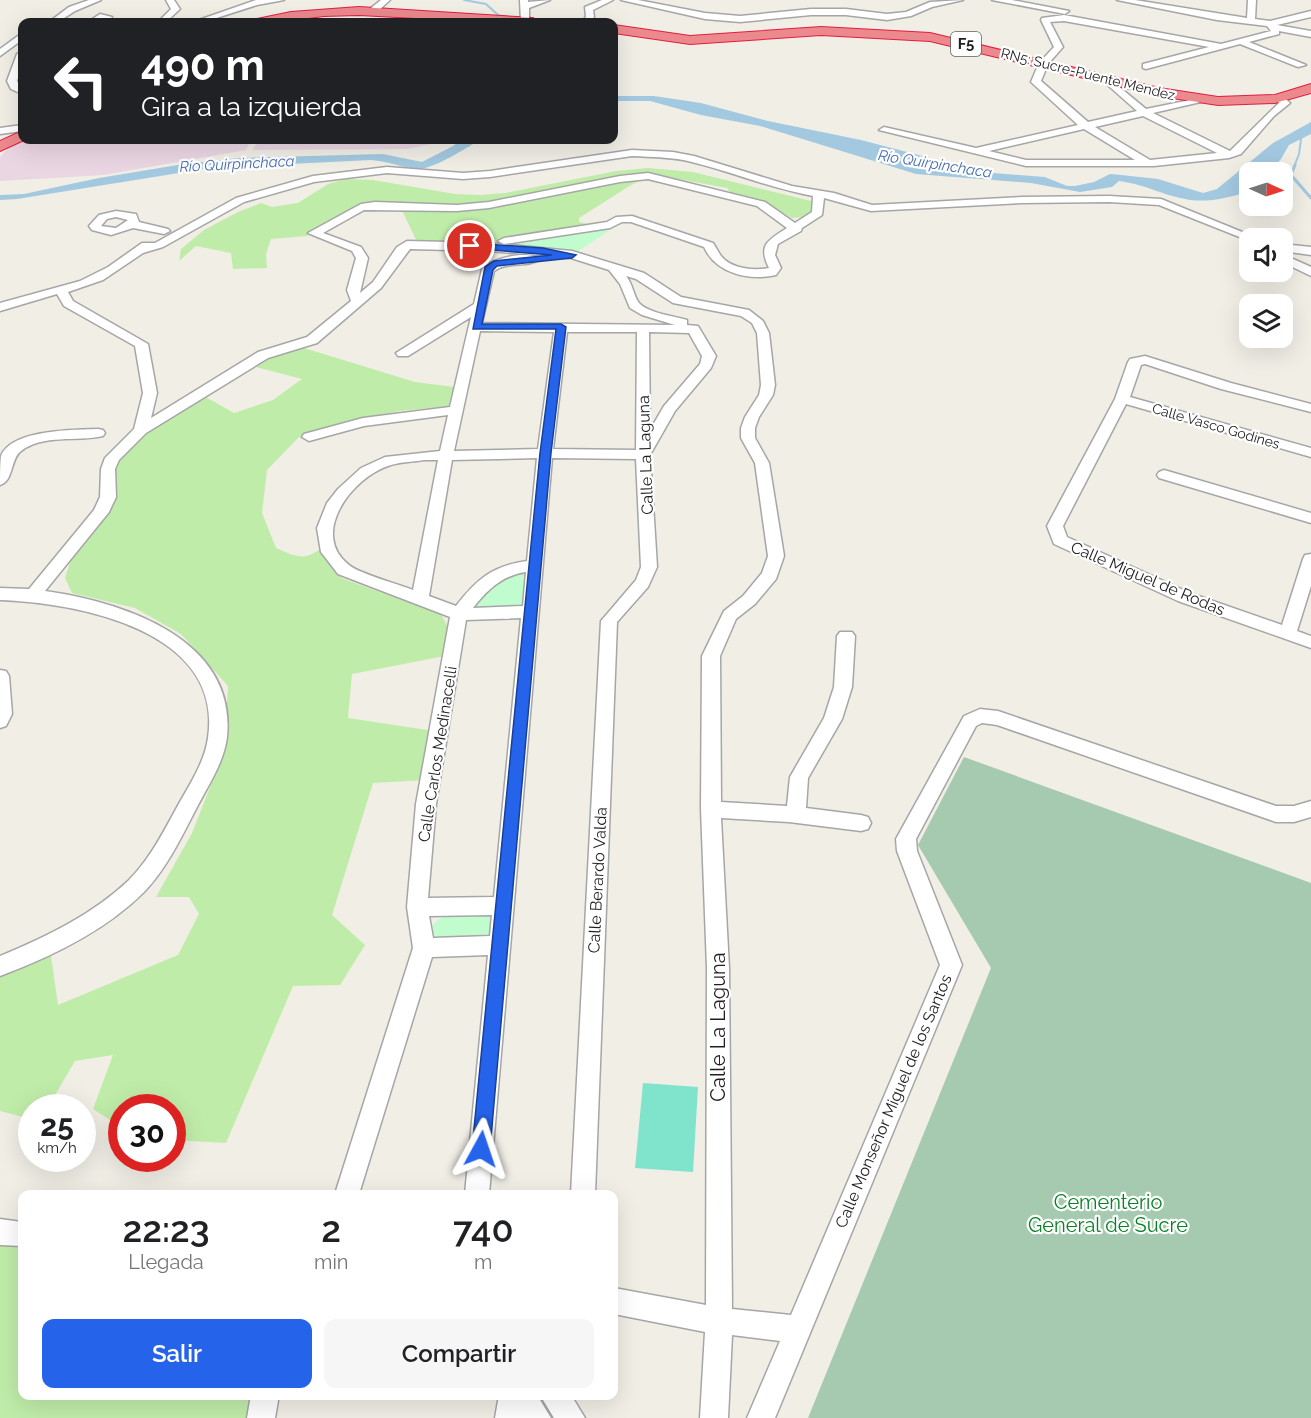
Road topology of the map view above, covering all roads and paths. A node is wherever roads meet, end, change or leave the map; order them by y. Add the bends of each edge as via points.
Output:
1 (97, 0) edge
2 (159, 0) edge
3 (170, 0) edge
4 (280, 0) edge
5 (386, 0) edge
6 (546, 0) edge
7 (609, 0) edge
8 (625, 0) edge
9 (959, 0) edge
10 (996, 0) edge
11 (1121, 0) edge
12 (1184, 0) edge
13 (1252, 0) edge
14 (525, 3) edge
15 (374, 10) junction
16 (1311, 14) edge
17 (1217, 17) junction
18 (59, 18) edge
19 (166, 18) edge
20 (209, 18) edge
21 (302, 18) edge
22 (432, 18) edge
23 (589, 18) edge
24 (1251, 22) junction
25 (1108, 25) junction
26 (1271, 25) junction
27 (618, 30) edge
28 (1311, 34) edge
29 (18, 39) edge
30 (1242, 42) junction
31 (1224, 47) junction
32 (0, 53) edge
33 (1044, 63) junction
34 (18, 65) edge
35 (1301, 65) dead end
36 (1146, 66) dead end
37 (1106, 79) junction
38 (1311, 88) edge
39 (18, 89) edge
40 (1280, 98) junction
41 (1202, 99) junction
42 (1145, 112) junction
43 (1086, 126) junction
44 (18, 129) edge
45 (884, 130) dead end
46 (0, 132) edge
47 (18, 137) edge
48 (0, 147) edge
49 (972, 152) junction
50 (1229, 155) junction
51 (1147, 163) junction
52 (234, 191) dead end
53 (819, 194) junction
54 (216, 199) dead end
55 (198, 209) dead end
56 (132, 224) dead end
57 (797, 229) junction
58 (164, 231) junction
59 (1239, 233) edge
60 (489, 247) junction
61 (1293, 249) edge
62 (1311, 250) edge
63 (137, 251) junction
64 (572, 255) junction
65 (1293, 263) edge
66 (612, 266) junction
67 (1311, 272) edge
68 (61, 291) junction
69 (357, 301) junction
70 (480, 306) junction
71 (0, 307) edge
72 (476, 327) junction
73 (561, 327) junction
74 (642, 328) junction
75 (693, 329) junction
76 (403, 353) dead end
77 (1122, 399) junction
78 (1311, 408) edge
79 (456, 410) junction
80 (141, 430) junction
81 (98, 433) dead end
82 (309, 436) dead end
83 (546, 453) junction
84 (1311, 453) edge
85 (446, 455) junction
86 (643, 455) junction
87 (1164, 475) dead end
88 (0, 480) edge
89 (1311, 518) edge
90 (1311, 559) edge
91 (536, 565) junction
92 (646, 581) joint
93 (35, 593) junction
94 (0, 594) edge
95 (420, 598) junction
96 (531, 612) junction
97 (459, 614) junction
98 (1288, 634) junction
99 (846, 636) dead end
100 (1311, 642) edge
101 (0, 676) edge
102 (0, 721) edge
103 (711, 809) junction
104 (1311, 809) edge
105 (796, 815) junction
106 (861, 823) dead end
107 (504, 906) junction
108 (417, 907) junction
109 (500, 945) junction
110 (424, 948) junction
111 (0, 966) edge
112 (348, 1190) edge
113 (477, 1190) edge
114 (583, 1190) edge
115 (0, 1232) edge
116 (18, 1234) edge
117 (618, 1302) edge
118 (718, 1321) junction
119 (796, 1329) junction
120 (265, 1400) edge
121 (512, 1400) edge
122 (524, 1400) edge
123 (558, 1400) edge
124 (261, 1418) edge
125 (509, 1418) edge
126 (537, 1418) edge
127 (571, 1418) edge
128 (714, 1418) edge
129 (761, 1418) edge

1 - 18 street
2 - 3 street
3 - 19 street via 176,9
4 - 20 street via 256,3
5 - 15 street
6 - 14 street
7 - 23 street via 588,9
8 - 9 street via 740,19 811,12 887,17
10 - 25 street via 1093,16
11 - 17 street
12 - 17 street
13 - 24 street
15 - 21 highway
15 - 22 highway
16 - 26 street
17 - 24 street
24 - 26 street
25 - 31 street
25 - 33 street via 1064,18 1045,21 1059,46
26 - 28 street
26 - 30 street via 1276,32
27 - 33 highway, RN5: Sucre-Puente Mendez / F5 via 690,40 812,31 914,35
29 - 32 street
30 - 31 street
30 - 35 street
31 - 36 street
33 - 37 highway, RN5: Sucre-Puente Mendez / F5
33 - 43 street via 1036,82
34 - 39 street via 12,81
37 - 41 highway, RN5: Sucre-Puente Mendez / F5
37 - 42 street
38 - 40 highway, RN5: Sucre-Puente Mendez / F5
40 - 41 highway, RN5: Sucre-Puente Mendez / F5 via 1240,102
40 - 50 street via 1284,106 1270,114 1237,152
41 - 42 street
42 - 43 street
42 - 50 street
43 - 49 street
43 - 51 street
44 - 46 street
45 - 49 street
47 - 48 highway
49 - 51 street via 1026,164
50 - 51 street
52 - 54 street
53 - 57 street via 818,213
53 - 59 street via 885,209 1022,200 1141,199 1185,210
53 - 63 street via 673,155 632,153 463,176 387,170 313,179 273,189 240,200 159,245
55 - 58 street
56 - 58 street
57 - 60 street via 773,242 768,249 775,268 763,273 734,269 714,256 709,245 625,218 610,225 536,235
57 - 69 street via 761,204 648,177 489,205 361,207 314,233 357,249 362,258 353,290
58 - 63 street
60 - 64 street
60 - 69 street via 406,245 377,285
61 - 62 street
63 - 68 street via 92,281
64 - 66 street, Calle La Laguna
64 - 70 street via 494,264 488,269
65 - 67 street
66 - 75 street via 626,283 634,305
66 - 103 street, Calle La Laguna via 640,276 677,300 745,313 757,321 763,333 768,385 752,417 748,438 762,463 776,556 770,575 730,615 711,656
68 - 71 street
68 - 80 street via 68,303 141,344 150,393
69 - 80 street via 312,340 263,355
70 - 72 street
70 - 76 street
72 - 73 street
72 - 79 street
73 - 74 street
73 - 83 street
74 - 75 street
74 - 86 street, Calle La Laguna
75 - 86 street via 709,356 706,364 669,409
77 - 78 street via 1135,362 1142,360 1218,385
77 - 84 street, Calle Vasco Godines
77 - 98 street, Calle Miguel de Rodas via 1055,526 1060,540 1184,597
79 - 82 street via 363,422
79 - 85 street
80 - 93 street via 112,458 108,497 101,512
81 - 88 street via 19,444 10,453
83 - 85 street
83 - 86 street
83 - 91 street
85 - 95 street
85 - 95 street via 385,461 366,471 332,506 325,528 329,552 344,570
86 - 92 street, Calle La Laguna via 649,567
87 - 89 street
90 - 98 street
91 - 96 street
91 - 97 street, Calle Carlos Medinacelli via 508,569 489,581
92 - 114 street, Calle Berardo Valda via 609,621
93 - 94 street
93 - 111 street via 130,616 164,635 208,678 216,699 218,735 209,766 177,826 138,884 63,940
95 - 97 street
96 - 97 street
96 - 107 street
97 - 108 street, Calle Carlos Medinacelli via 426,804
98 - 100 street, Calle Miguel de Rodas
99 - 105 street via 843,687 833,719 799,777
101 - 102 street
103 - 105 street
103 - 118 street, Calle La Laguna via 718,968
104 - 119 street, Calle Monseñor Miguel de los Santos via 1276,814 998,718 980,716 970,721 906,840 951,965
105 - 106 street
107 - 108 street
107 - 109 street
108 - 110 street, Calle Carlos Medinacelli
109 - 110 street
109 - 113 street
110 - 112 street, Calle Carlos Medinacelli
115 - 116 street
117 - 118 street
118 - 119 street
118 - 128 street, Calle La Laguna
119 - 129 street, Calle Monseñor Miguel de los Santos
120 - 124 street
121 - 125 street
122 - 126 street
123 - 127 street

